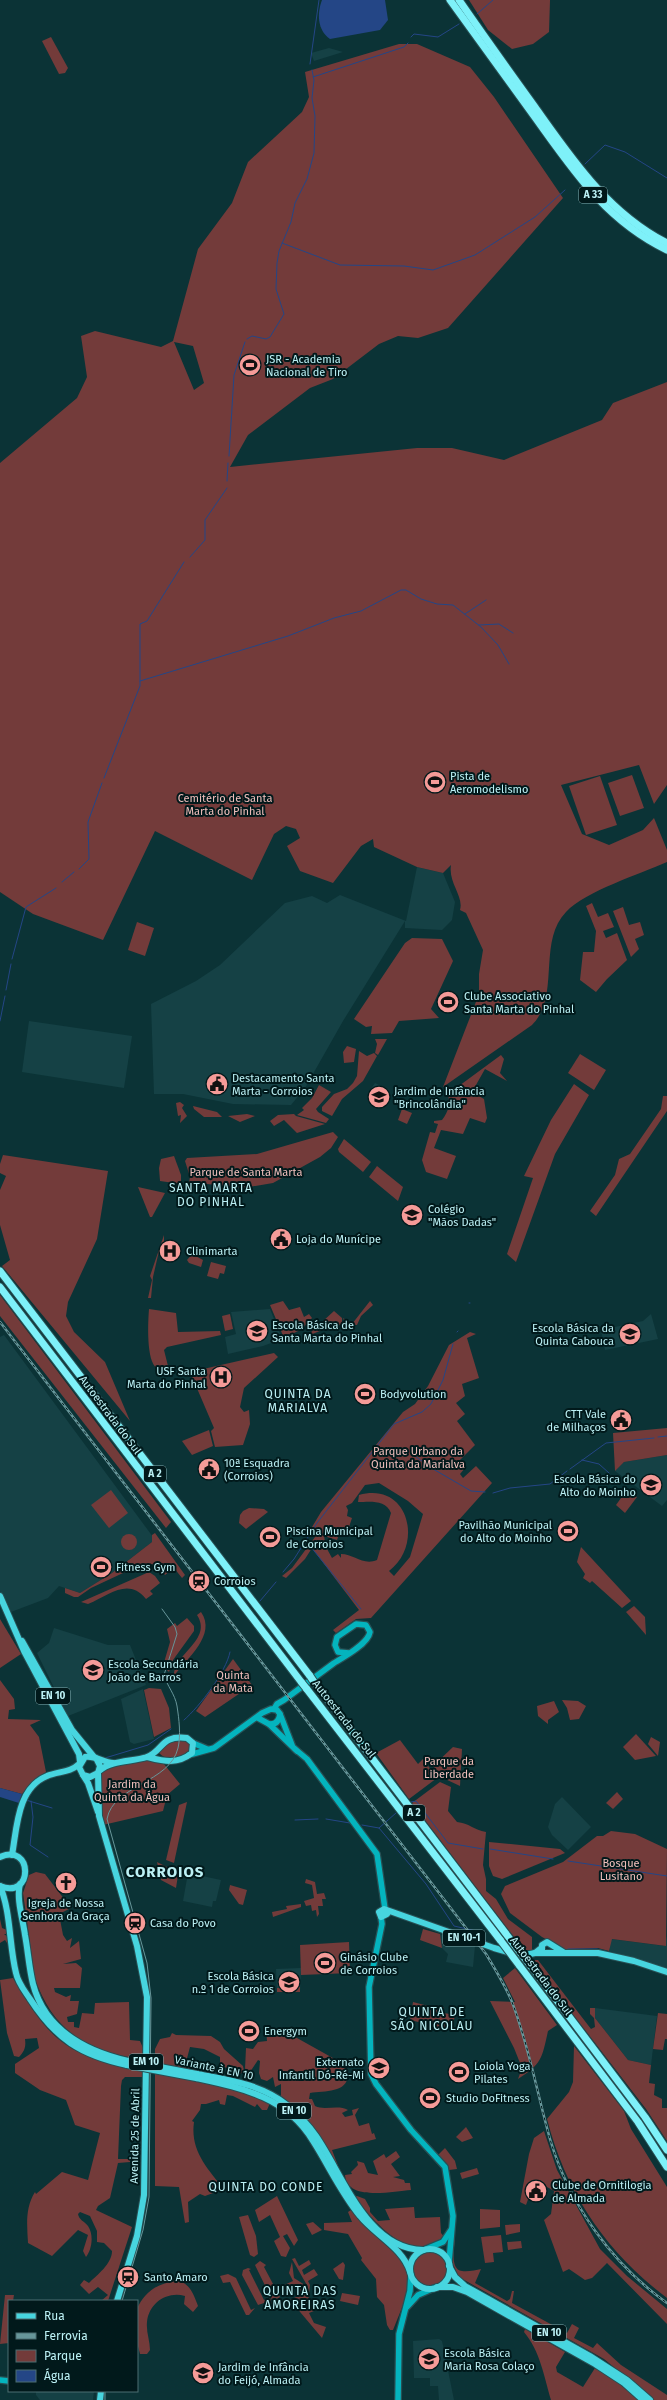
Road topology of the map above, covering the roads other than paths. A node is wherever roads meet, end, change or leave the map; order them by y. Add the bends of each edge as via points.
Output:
1 (450, 0) edge
2 (458, 0) edge
3 (667, 243) edge
4 (667, 250) edge
5 (0, 1271) edge
6 (0, 1287) edge
7 (0, 1596) edge
8 (16, 1631) junction
9 (336, 1650) junction
10 (349, 1653) junction
11 (334, 1663) junction
12 (267, 1712) junction
13 (278, 1712) junction
14 (258, 1718) junction
15 (267, 1723) junction
16 (193, 1743) junction
17 (294, 1747) junction
18 (157, 1748) junction
19 (211, 1749) junction
20 (188, 1756) junction
21 (147, 1757) junction
22 (95, 1758) junction
23 (160, 1760) junction
24 (80, 1763) junction
25 (114, 1763) junction
26 (67, 1771) junction
27 (99, 1772) junction
28 (82, 1774) junction
29 (99, 1815) junction
30 (12, 1855) junction
31 (0, 1858) edge
32 (20, 1884) junction
33 (0, 1886) edge
34 (384, 1913) junction
35 (552, 1946) junction
36 (545, 1952) junction
37 (565, 1954) junction
38 (667, 1972) edge
39 (127, 2063) junction
40 (196, 2076) junction
41 (667, 2150) edge
42 (667, 2167) edge
43 (453, 2222) junction
44 (139, 2225) junction
45 (425, 2249) junction
46 (449, 2264) junction
47 (410, 2273) junction
48 (435, 2288) junction
49 (113, 2300) edge
50 (117, 2300) edge
51 (401, 2320) junction
52 (398, 2400) edge
53 (643, 2400) edge
54 (650, 2400) edge

1 - 4 highway, A 33 via 592,193 621,221 644,238
2 - 3 highway, A 33 via 601,194 636,224
5 - 41 highway, Autoestrada do Sul / A 2, bridge via 513,1943 645,2117
6 - 42 highway, Autoestrada do Sul / A 2, bridge via 638,2122
7 - 8 main road, EN 10
8 - 22 main road, EN 10 via 32,1655 72,1730
8 - 24 main road, EN 10 via 79,1754
9 - 10 main road via 341,1654
9 - 10 main road via 334,1645 338,1637 356,1624 364,1623 370,1629 369,1637
9 - 11 main road
10 - 11 main road
11 - 13 main road via 276,1705
12 - 13 main road
12 - 14 main road
12 - 15 main road
13 - 15 main road via 277,1723
13 - 17 main road
14 - 15 main road
14 - 19 main road
15 - 17 main road
16 - 18 main road via 187,1738 174,1738
16 - 19 main road
16 - 20 main road via 193,1751
17 - 34 main road via 313,1767 377,1854
18 - 21 main road
18 - 23 main road
19 - 20 main road
20 - 23 main road via 171,1762
21 - 23 main road
21 - 25 main road
22 - 24 main road via 85,1757
22 - 25 main road
22 - 27 main road, EN 10 via 100,1764
24 - 26 main road
24 - 28 main road, EN 10
25 - 27 main road
26 - 28 main road
26 - 30 main road via 43,1778 34,1784 26,1795
27 - 28 main road via 90,1777
27 - 29 main road, Avenida 25 de Abril / EM 10
28 - 29 main road, Avenida 25 de Abril via 88,1782
29 - 44 main road, Avenida 25 de Abril / EM 10 via 137,1946 147,1997 145,2180
30 - 31 main road
30 - 32 main road, Variante à EN 10 via 20,1859 25,1867 25,1875
32 - 33 main road via 11,1888
32 - 39 main road, Variante à EN 10 / EN 10 via 33,1984 47,2013 65,2034 91,2050
33 - 39 main road, Variante à EN 10 / EN 10 via 15,1972 46,2024 68,2042 98,2058
34 - 36 main road, EN 10-1 via 395,1914 521,1956
34 - 43 main road via 369,1987 372,2077 411,2130 445,2168
35 - 36 main road via 552,1951
35 - 36 main road, EN 10-1 via 545,1943
35 - 37 main road
36 - 37 main road, EN 10-1
37 - 38 main road, EN 10-1 via 598,1953
39 - 40 main road, Variante à EN 10 / EN 10, bridge
40 - 45 main road, Variante à EN 10 / EN 10 via 254,2086 286,2104 316,2136 349,2194 374,2225 397,2244 410,2249
40 - 47 main road, Variante à EN 10 / EN 10 via 257,2093 276,2102 294,2117 310,2136 354,2208 376,2233 401,2255
43 - 45 main road via 445,2240
43 - 46 main road
44 - 49 main road, EM 10 via 133,2235
44 - 50 main road, EM 10
45 - 46 main road via 440,2251
45 - 47 main road via 412,2258
46 - 48 main road via 446,2280
46 - 54 main road, EN 10 via 455,2277 465,2286 608,2367
47 - 48 main road via 418,2285
47 - 51 main road via 410,2291
48 - 51 main road via 412,2300
48 - 53 main road, EN 10 via 453,2286 467,2292 595,2364 624,2383
51 - 52 main road via 398,2344

